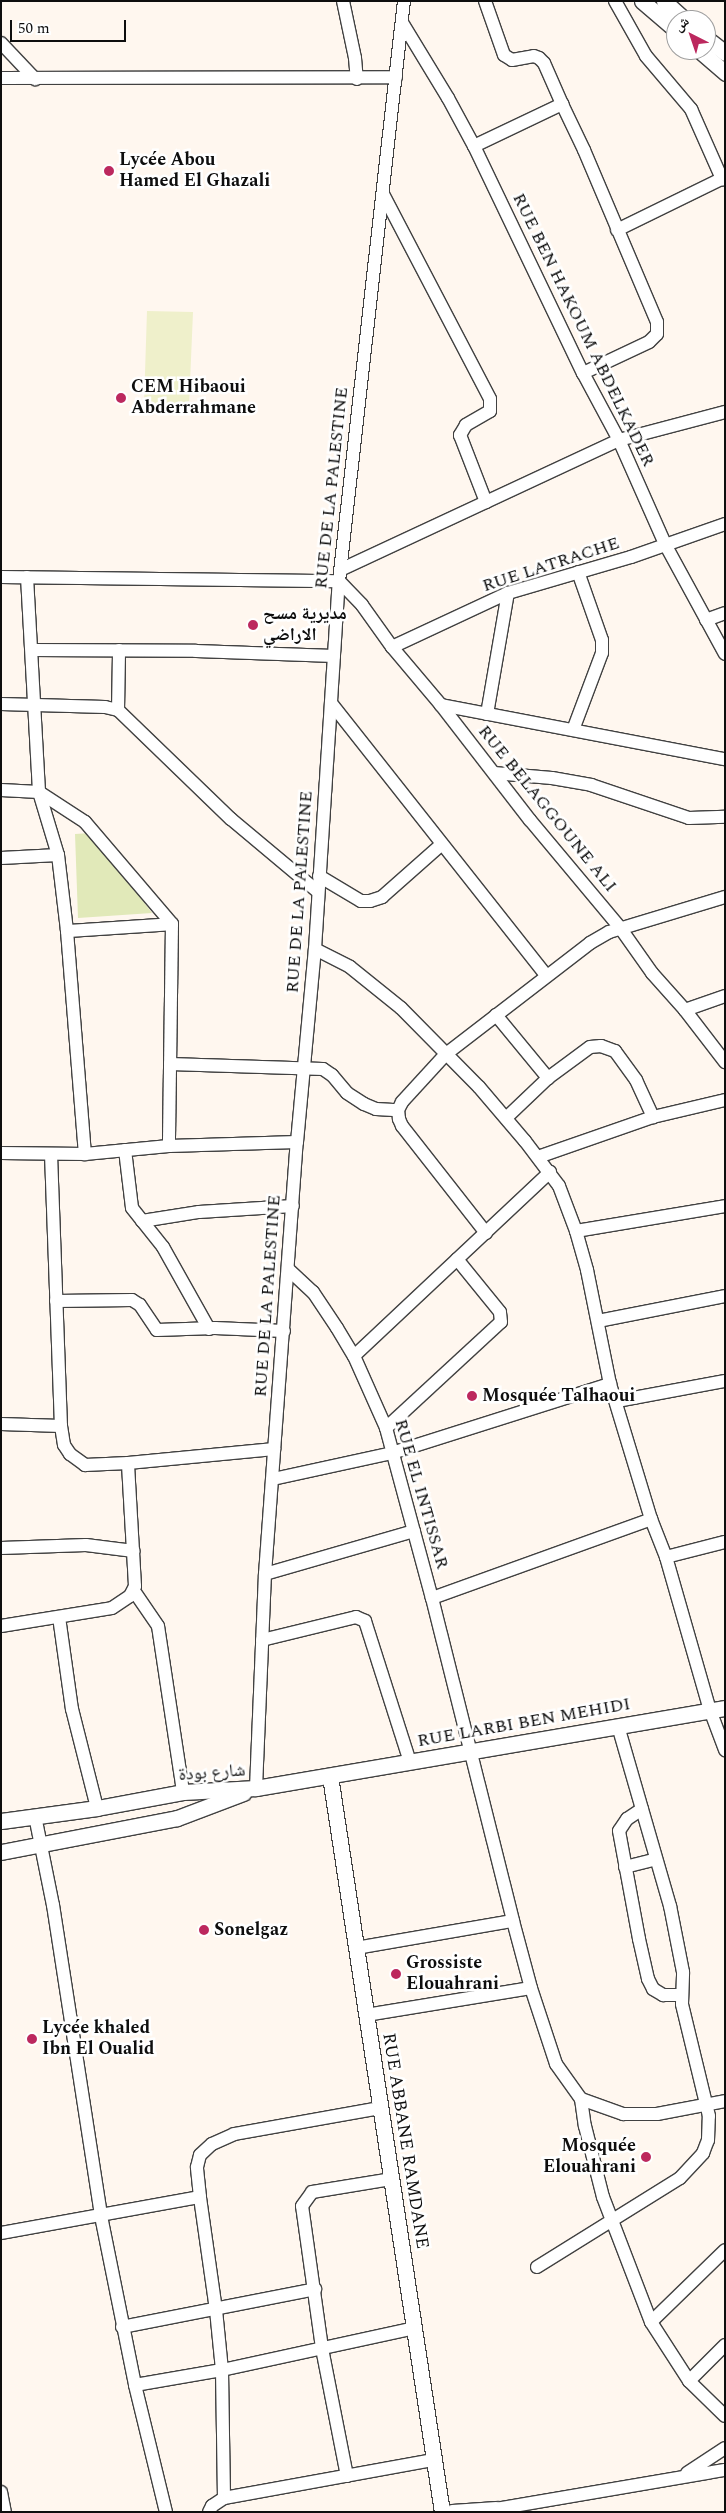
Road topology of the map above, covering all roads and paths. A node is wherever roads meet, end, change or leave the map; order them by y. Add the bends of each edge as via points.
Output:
1 (343, 1) edge
2 (404, 1) edge
3 (485, 1) edge
4 (615, 1) edge
5 (642, 1) edge
6 (664, 1) edge
7 (674, 10) edge
8 (666, 21) edge
9 (403, 24) junction
10 (1, 43) edge
11 (711, 60) edge
12 (725, 72) edge
13 (396, 77) junction
14 (1, 78) edge
15 (35, 79) junction
16 (357, 79) junction
17 (562, 104) junction
18 (474, 146) junction
19 (723, 178) edge
20 (382, 194) junction
21 (617, 230) junction
22 (583, 373) junction
23 (725, 412) edge
24 (619, 440) junction
25 (486, 502) junction
26 (725, 524) edge
27 (665, 544) junction
28 (578, 572) junction
29 (340, 575) junction
30 (1, 577) edge
31 (27, 577) junction
32 (508, 593) junction
33 (725, 613) edge
34 (706, 620) junction
35 (392, 647) junction
36 (32, 650) junction
37 (119, 650) junction
38 (725, 654) edge
39 (334, 656) junction
40 (331, 703) junction
41 (1, 704) edge
42 (35, 704) junction
43 (442, 705) junction
44 (118, 710) junction
45 (487, 714) junction
46 (572, 730) junction
47 (725, 759) edge
48 (494, 773) junction
49 (1, 790) edge
50 (39, 792) junction
51 (725, 817) edge
52 (442, 844) junction
53 (58, 855) junction
54 (1, 858) edge
55 (319, 876) junction
56 (318, 891) junction
57 (725, 898) edge
58 (172, 924) junction
59 (621, 929) junction
60 (67, 931) junction
61 (315, 948) junction
62 (546, 975) junction
63 (725, 996) edge
64 (685, 1010) junction
65 (496, 1015) junction
66 (446, 1054) junction
67 (725, 1062) edge
68 (170, 1064) junction
69 (304, 1068) junction
70 (548, 1078) junction
71 (725, 1100) edge
72 (398, 1110) junction
73 (653, 1117) junction
74 (506, 1118) junction
75 (297, 1142) junction
76 (169, 1146) junction
77 (125, 1150) junction
78 (1, 1153) edge
79 (51, 1154) junction
80 (85, 1154) junction
81 (538, 1156) junction
82 (550, 1172) junction
83 (293, 1206) junction
84 (725, 1206) edge
85 (142, 1221) junction
86 (576, 1230) junction
87 (486, 1233) junction
88 (457, 1259) junction
89 (288, 1270) junction
90 (725, 1296) edge
91 (56, 1301) junction
92 (598, 1321) junction
93 (209, 1328) junction
94 (284, 1331) junction
95 (354, 1356) junction
96 (725, 1381) edge
97 (610, 1384) junction
98 (616, 1402) junction
99 (1, 1424) edge
100 (61, 1426) junction
101 (386, 1428) junction
102 (274, 1448) junction
103 (392, 1453) junction
104 (128, 1463) junction
105 (273, 1479) junction
106 (651, 1519) junction
107 (414, 1531) junction
108 (725, 1542) edge
109 (1, 1548) edge
110 (134, 1551) junction
111 (666, 1557) junction
112 (265, 1574) junction
113 (134, 1591) junction
114 (432, 1598) junction
115 (59, 1617) junction
116 (1, 1626) edge
117 (262, 1640) junction
118 (717, 1709) edge
119 (618, 1726) junction
120 (725, 1750) edge
121 (471, 1752) junction
122 (410, 1762) junction
123 (330, 1776) junction
124 (256, 1788) junction
125 (183, 1792) junction
126 (97, 1808) junction
127 (642, 1809) junction
128 (36, 1816) junction
129 (1, 1821) edge
130 (41, 1844) junction
131 (1, 1852) edge
132 (656, 1859) junction
133 (625, 1867) junction
134 (513, 1921) junction
135 (356, 1948) junction
136 (532, 1988) junction
137 (681, 1995) junction
138 (366, 2015) junction
139 (581, 2099) junction
140 (725, 2101) edge
141 (705, 2106) junction
142 (380, 2108) junction
143 (391, 2178) junction
144 (200, 2196) junction
145 (101, 2216) junction
146 (612, 2222) junction
147 (1, 2233) edge
148 (725, 2250) edge
149 (537, 2267) dead end
150 (315, 2290) junction
151 (216, 2310) junction
152 (652, 2322) junction
153 (122, 2327) junction
154 (414, 2328) junction
155 (725, 2345) edge
156 (322, 2348) junction
157 (222, 2370) junction
158 (689, 2381) junction
159 (135, 2385) junction
160 (725, 2416) edge
161 (725, 2448) edge
162 (434, 2460) junction
163 (725, 2470) edge
164 (347, 2476) junction
165 (678, 2478) junction
166 (1, 2492) edge
167 (224, 2498) junction
168 (494, 2510) edge
169 (5, 2512) edge
170 (166, 2512) edge
171 (209, 2512) edge
172 (442, 2512) edge
173 (452, 2512) edge

1 - 16 street
2 - 9 street, RUE DE LA PALESTINE
3 - 17 street via 504,55 512,60 540,58
4 - 19 street via 646,56 691,109
5 - 8 street
6 - 7 street
9 - 13 street, RUE DE LA PALESTINE
9 - 18 street, RUE BEN HAKOUM ABDELKADER
10 - 15 street
11 - 12 street
13 - 16 street
13 - 20 street, RUE DE LA PALESTINE
14 - 15 street
15 - 16 street
17 - 18 street
17 - 21 street
18 - 22 street, RUE BEN HAKOUM ABDELKADER
19 - 21 street
20 - 25 street via 490,399 490,411 466,425 460,435
20 - 29 street, RUE DE LA PALESTINE
21 - 22 street via 657,322 656,334 638,349
22 - 24 street, RUE BEN HAKOUM ABDELKADER
23 - 24 street
24 - 25 street
24 - 27 street, RUE BEN HAKOUM ABDELKADER
25 - 29 street
26 - 27 street, RUE LATRACHE
27 - 28 street, RUE LATRACHE
27 - 34 street, RUE BEN HAKOUM ABDELKADER
28 - 32 street, RUE LATRACHE
28 - 46 street via 598,626 602,653
29 - 31 street
29 - 35 street, RUE BELAGGOUNE ALI
29 - 39 street, RUE DE LA PALESTINE
30 - 31 street
31 - 36 street
32 - 35 street, RUE LATRACHE
32 - 45 street
33 - 34 street
34 - 38 street, RUE BEN HAKOUM ABDELKADER
35 - 43 street, RUE BELAGGOUNE ALI
36 - 37 street
36 - 42 street
37 - 39 street
37 - 44 street
39 - 40 street, RUE DE LA PALESTINE
40 - 52 street
40 - 55 street, RUE DE LA PALESTINE
41 - 42 street
42 - 44 street
42 - 50 street
43 - 45 street
43 - 48 street, RUE BELAGGOUNE ALI
44 - 56 street via 230,819
45 - 46 street
46 - 47 street
48 - 51 street via 591,785 689,818
48 - 59 street, RUE BELAGGOUNE ALI
49 - 50 street
50 - 53 street
50 - 58 street via 85,822
52 - 55 street via 382,897 370,902
52 - 62 street
53 - 54 street
53 - 60 street
55 - 56 street, RUE DE LA PALESTINE
56 - 61 street, RUE DE LA PALESTINE
57 - 59 street
58 - 60 street
58 - 68 street
59 - 62 street via 590,943
59 - 64 street, RUE BELAGGOUNE ALI via 652,973
60 - 80 street
61 - 66 street via 350,967 401,1008
61 - 69 street, RUE DE LA PALESTINE
62 - 65 street
63 - 64 street
64 - 67 street, RUE BELAGGOUNE ALI
65 - 66 street
65 - 70 street
66 - 72 street
66 - 74 street
68 - 69 street
68 - 76 street
69 - 72 street via 327,1071 347,1093 364,1104 376,1109
69 - 75 street, RUE DE LA PALESTINE
70 - 73 street via 590,1047 609,1048 615,1051 636,1080
70 - 74 street
71 - 73 street
72 - 87 street via 402,1126
73 - 81 street
74 - 81 street
75 - 76 street
75 - 83 street, RUE DE LA PALESTINE
76 - 77 street
77 - 80 street
77 - 85 street via 129,1198
78 - 79 street
79 - 80 street
79 - 91 street
81 - 82 street
82 - 86 street
82 - 87 street
83 - 85 street via 199,1212
83 - 89 street, RUE DE LA PALESTINE
84 - 86 street
85 - 93 street via 163,1247
86 - 92 street
87 - 88 street
88 - 95 street
88 - 101 street via 500,1312 501,1322
89 - 94 street, RUE DE LA PALESTINE
89 - 95 street, RUE EL INTISSAR via 314,1292
90 - 92 street
91 - 93 street via 132,1300 140,1305 157,1330
91 - 100 street
92 - 97 street
93 - 94 street
94 - 102 street, RUE DE LA PALESTINE
95 - 101 street, RUE EL INTISSAR
96 - 98 street
97 - 98 street
97 - 103 street
98 - 106 street
99 - 100 street
100 - 104 street via 64,1445 76,1460 86,1465
101 - 103 street, RUE EL INTISSAR
102 - 104 street
102 - 105 street, RUE DE LA PALESTINE
103 - 105 street
103 - 107 street, RUE EL INTISSAR
104 - 110 street
105 - 112 street, RUE DE LA PALESTINE
106 - 111 street
106 - 114 street
107 - 112 street
107 - 114 street, RUE EL INTISSAR
108 - 111 street
109 - 110 street via 86,1545
110 - 113 street
111 - 118 street
112 - 117 street, RUE DE LA PALESTINE
113 - 115 street via 112,1608
113 - 125 street via 158,1626
114 - 121 street, RUE EL INTISSAR
115 - 116 street
115 - 126 street via 72,1709
117 - 122 street via 356,1617 365,1621
117 - 124 street, RUE DE LA PALESTINE
118 - 119 street, RUE LARBI BEN MEHIDI
118 - 120 street
119 - 121 street, RUE LARBI BEN MEHIDI
119 - 127 street
121 - 122 street, RUE LARBI BEN MEHIDI
121 - 134 street, RUE EL INTISSAR
122 - 123 street, RUE LARBI BEN MEHIDI
123 - 124 street, RUE LARBI BEN MEHIDI
123 - 135 street, RUE ABBANE RAMDANE
124 - 125 street, شارع بودة
124 - 130 street, شارع بودة via 177,1818
125 - 126 street, شارع بودة
126 - 128 street, شارع بودة
127 - 132 street
127 - 133 street via 626,1818 619,1831
128 - 129 street, شارع بودة
128 - 130 street
130 - 131 street, شارع بودة
130 - 145 street
132 - 133 street
132 - 137 street via 670,1906 683,1972
133 - 137 street via 651,1986 662,1995
134 - 135 street
134 - 136 street, RUE EL INTISSAR
135 - 138 street, RUE ABBANE RAMDANE
136 - 138 street
136 - 139 street, RUE EL INTISSAR via 556,2064
137 - 141 street
138 - 142 street, RUE ABBANE RAMDANE
139 - 141 street via 623,2114 657,2114
139 - 146 street via 585,2126
140 - 141 street
141 - 146 street via 710,2127 703,2153 680,2178
142 - 143 street, RUE ABBANE RAMDANE
142 - 144 street via 221,2139 203,2152 198,2160
143 - 150 street via 322,2188 305,2199 303,2218
143 - 154 street, RUE ABBANE RAMDANE
144 - 145 street
144 - 151 street
145 - 147 street
145 - 153 street
146 - 149 street
146 - 152 street
148 - 152 street
150 - 151 street
150 - 156 street
151 - 153 street
151 - 157 street
152 - 158 street
153 - 159 street
154 - 156 street
154 - 162 street, RUE ABBANE RAMDANE
155 - 158 street
156 - 157 street
156 - 164 street
157 - 159 street
157 - 167 street
158 - 160 street
159 - 170 street
161 - 165 street
162 - 164 street
162 - 172 street, RUE ABBANE RAMDANE
163 - 165 street
164 - 167 street
165 - 168 street
166 - 169 street
167 - 171 street
168 - 173 street

